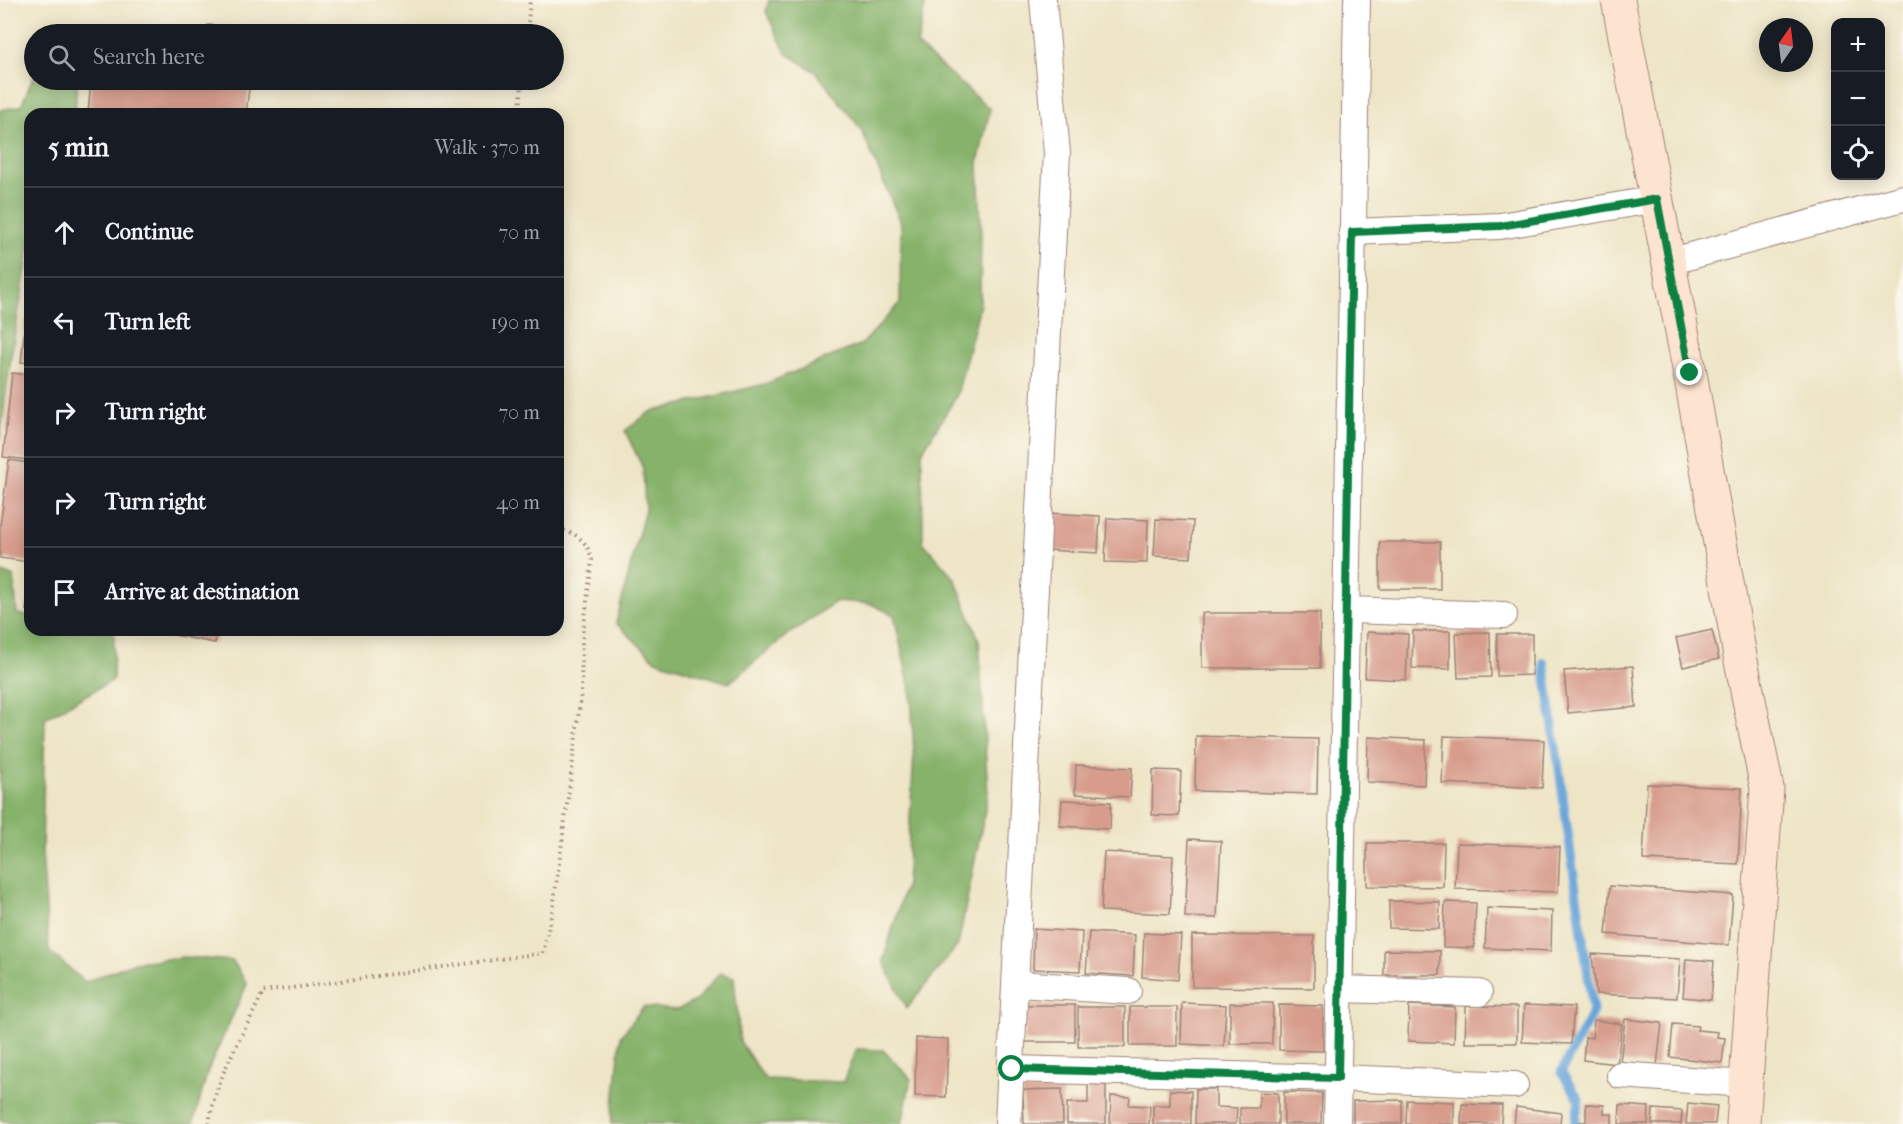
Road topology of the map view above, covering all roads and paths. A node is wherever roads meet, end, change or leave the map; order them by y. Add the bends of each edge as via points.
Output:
1 (530, 0) edge
2 (1043, 0) edge
3 (1358, 0) edge
4 (1618, 0) edge
5 (528, 24) edge
6 (521, 90) edge
7 (520, 108) edge
8 (1903, 198) edge
9 (1657, 199) junction
10 (1352, 232) junction
11 (1669, 262) junction
12 (564, 531) edge
13 (1346, 610) junction
14 (1504, 615) dead end
15 (1017, 984) junction
16 (1338, 989) junction
17 (1128, 991) dead end
18 (1479, 993) dead end
19 (1012, 1069) junction
20 (1620, 1075) dead end
21 (1338, 1078) junction
22 (1746, 1084) junction
23 (1515, 1085) dead end
24 (209, 1124) edge
25 (1008, 1124) edge
26 (1337, 1124) edge
27 (1743, 1124) edge

1 - 5 path
2 - 15 street via 1057,153
3 - 10 street
4 - 9 street
6 - 7 path
8 - 11 street
9 - 10 street via 1500,226
9 - 11 street
10 - 13 street
11 - 22 street via 1767,788
12 - 24 path via 584,541 592,560 572,768 543,953 263,992 219,1079
13 - 14 street
13 - 16 street
15 - 17 street
15 - 19 street
16 - 18 street
16 - 21 street
19 - 21 street
19 - 25 street
20 - 22 street
21 - 23 street
21 - 26 street
22 - 27 street

